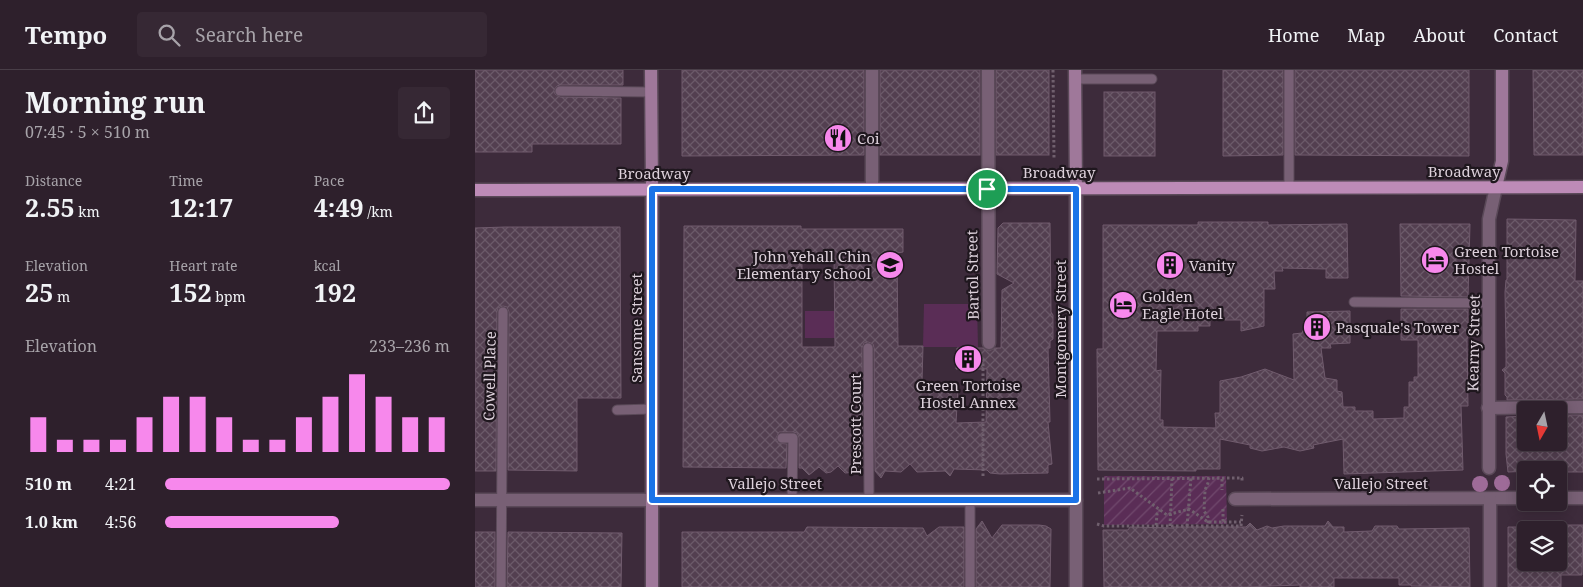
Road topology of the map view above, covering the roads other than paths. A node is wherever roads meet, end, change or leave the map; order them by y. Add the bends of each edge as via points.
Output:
1 (651, 70) edge
2 (872, 70) edge
3 (988, 70) edge
4 (1289, 70) edge
5 (1502, 70) edge
6 (1075, 75) edge
7 (1152, 79) dead end
8 (560, 91) dead end
9 (651, 92) junction
10 (1496, 187) junction
11 (872, 188) junction
12 (1289, 188) junction
13 (1583, 188) edge
14 (652, 189) junction
15 (987, 189) junction
16 (1076, 189) junction
17 (475, 190) edge
18 (1354, 302) dead end
19 (1489, 302) junction
20 (503, 312) dead end
21 (989, 342) road end
22 (868, 348) dead end
23 (1583, 407) edge
24 (1488, 408) junction
25 (652, 409) junction
26 (617, 410) dead end
27 (782, 438) dead end
28 (1489, 468) dead end
29 (1517, 498) edge
30 (1567, 498) edge
31 (1583, 498) edge
32 (1490, 499) junction
33 (475, 500) edge
34 (501, 500) junction
35 (652, 500) junction
36 (792, 500) junction
37 (869, 500) junction
38 (970, 500) junction
39 (1076, 500) junction
40 (1235, 500) dead end
41 (501, 587) edge
42 (652, 587) edge
43 (970, 587) edge
44 (1076, 587) edge
45 (1490, 587) edge

1 - 9 street, Sansome Street
2 - 11 street
3 - 15 street, Bartol Street
4 - 12 lane
5 - 10 street, Kearny Street via 1502,161
6 - 7 lane
6 - 16 street, Montgomery Street
8 - 9 lane
9 - 14 street, Sansome Street
10 - 12 main road, Broadway
10 - 13 main road, Broadway
10 - 19 street, Kearny Street via 1489,219
11 - 14 main road, Broadway
11 - 15 main road, Broadway
12 - 16 main road, Broadway
14 - 17 main road, Broadway
14 - 25 street, Sansome Street
15 - 16 main road, Broadway
15 - 21 street, Bartol Street
16 - 39 street, Montgomery Street
18 - 19 lane
19 - 24 street, Kearny Street
20 - 34 lane, Cowell Place
22 - 37 lane, Prescott Court
23 - 24 street
24 - 28 street, Kearny Street
25 - 26 lane
25 - 35 street, Sansome Street
27 - 36 lane via 793,438
29 - 32 street, Vallejo Street
30 - 31 street
32 - 40 street, Vallejo Street
32 - 45 street
33 - 34 street, Vallejo Street
34 - 35 street, Vallejo Street
34 - 41 lane, Cowell Place
35 - 36 street, Vallejo Street
35 - 42 street, Sansome Street
36 - 37 street, Vallejo Street
37 - 38 street, Vallejo Street
38 - 39 street, Vallejo Street
38 - 43 lane
39 - 44 street, Montgomery Street

